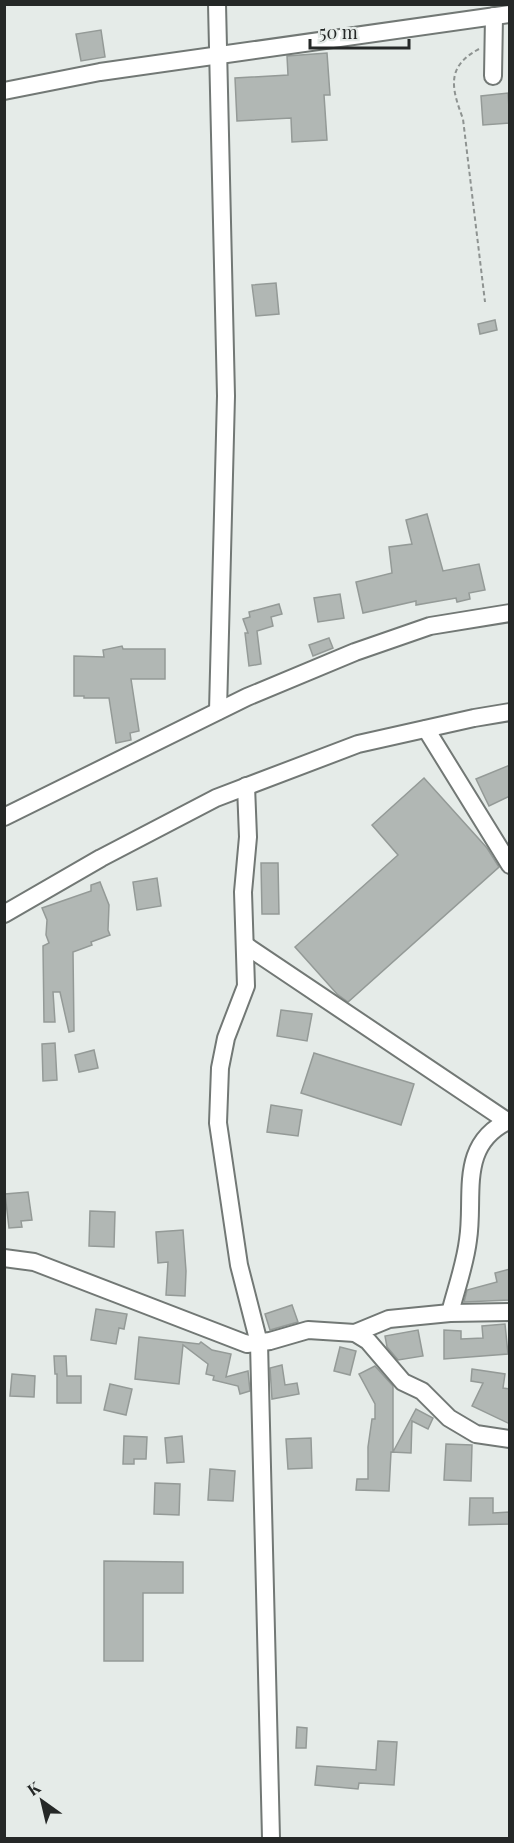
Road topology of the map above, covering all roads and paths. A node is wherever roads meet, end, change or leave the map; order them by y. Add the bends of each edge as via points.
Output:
1 (217, 4) edge
2 (502, 15) edge
3 (494, 42) junction
4 (217, 56) junction
5 (493, 76) dead end
6 (4, 91) edge
7 (485, 302) dead end
8 (510, 613) edge
9 (218, 711) junction
10 (510, 712) edge
11 (426, 729) junction
12 (246, 786) junction
13 (4, 817) edge
14 (510, 865) edge
15 (4, 914) edge
16 (245, 945) junction
17 (508, 1120) edge
18 (4, 1258) edge
19 (510, 1312) edge
20 (450, 1313) junction
21 (355, 1333) junction
22 (259, 1343) junction
23 (510, 1439) edge
24 (271, 1839) edge

1 - 4 street
2 - 3 street
2 - 4 street
3 - 5 street
3 - 7 path via 476,50 457,66 453,81 463,119
4 - 6 street via 100,72
4 - 9 street via 226,396
8 - 9 street via 430,626 355,652
9 - 13 street
10 - 11 street
11 - 12 street via 358,744
11 - 14 street
12 - 15 street via 102,858
12 - 16 street
16 - 17 street
16 - 22 street via 246,986 226,1038 220,1068 218,1123 239,1265
17 - 20 street via 486,1138 476,1153 471,1171 468,1240
18 - 22 street via 34,1262 247,1344
19 - 20 street
20 - 21 street via 389,1319
21 - 22 street via 308,1330
21 - 23 street via 368,1341 403,1382 422,1391 449,1418 476,1434
22 - 24 street

